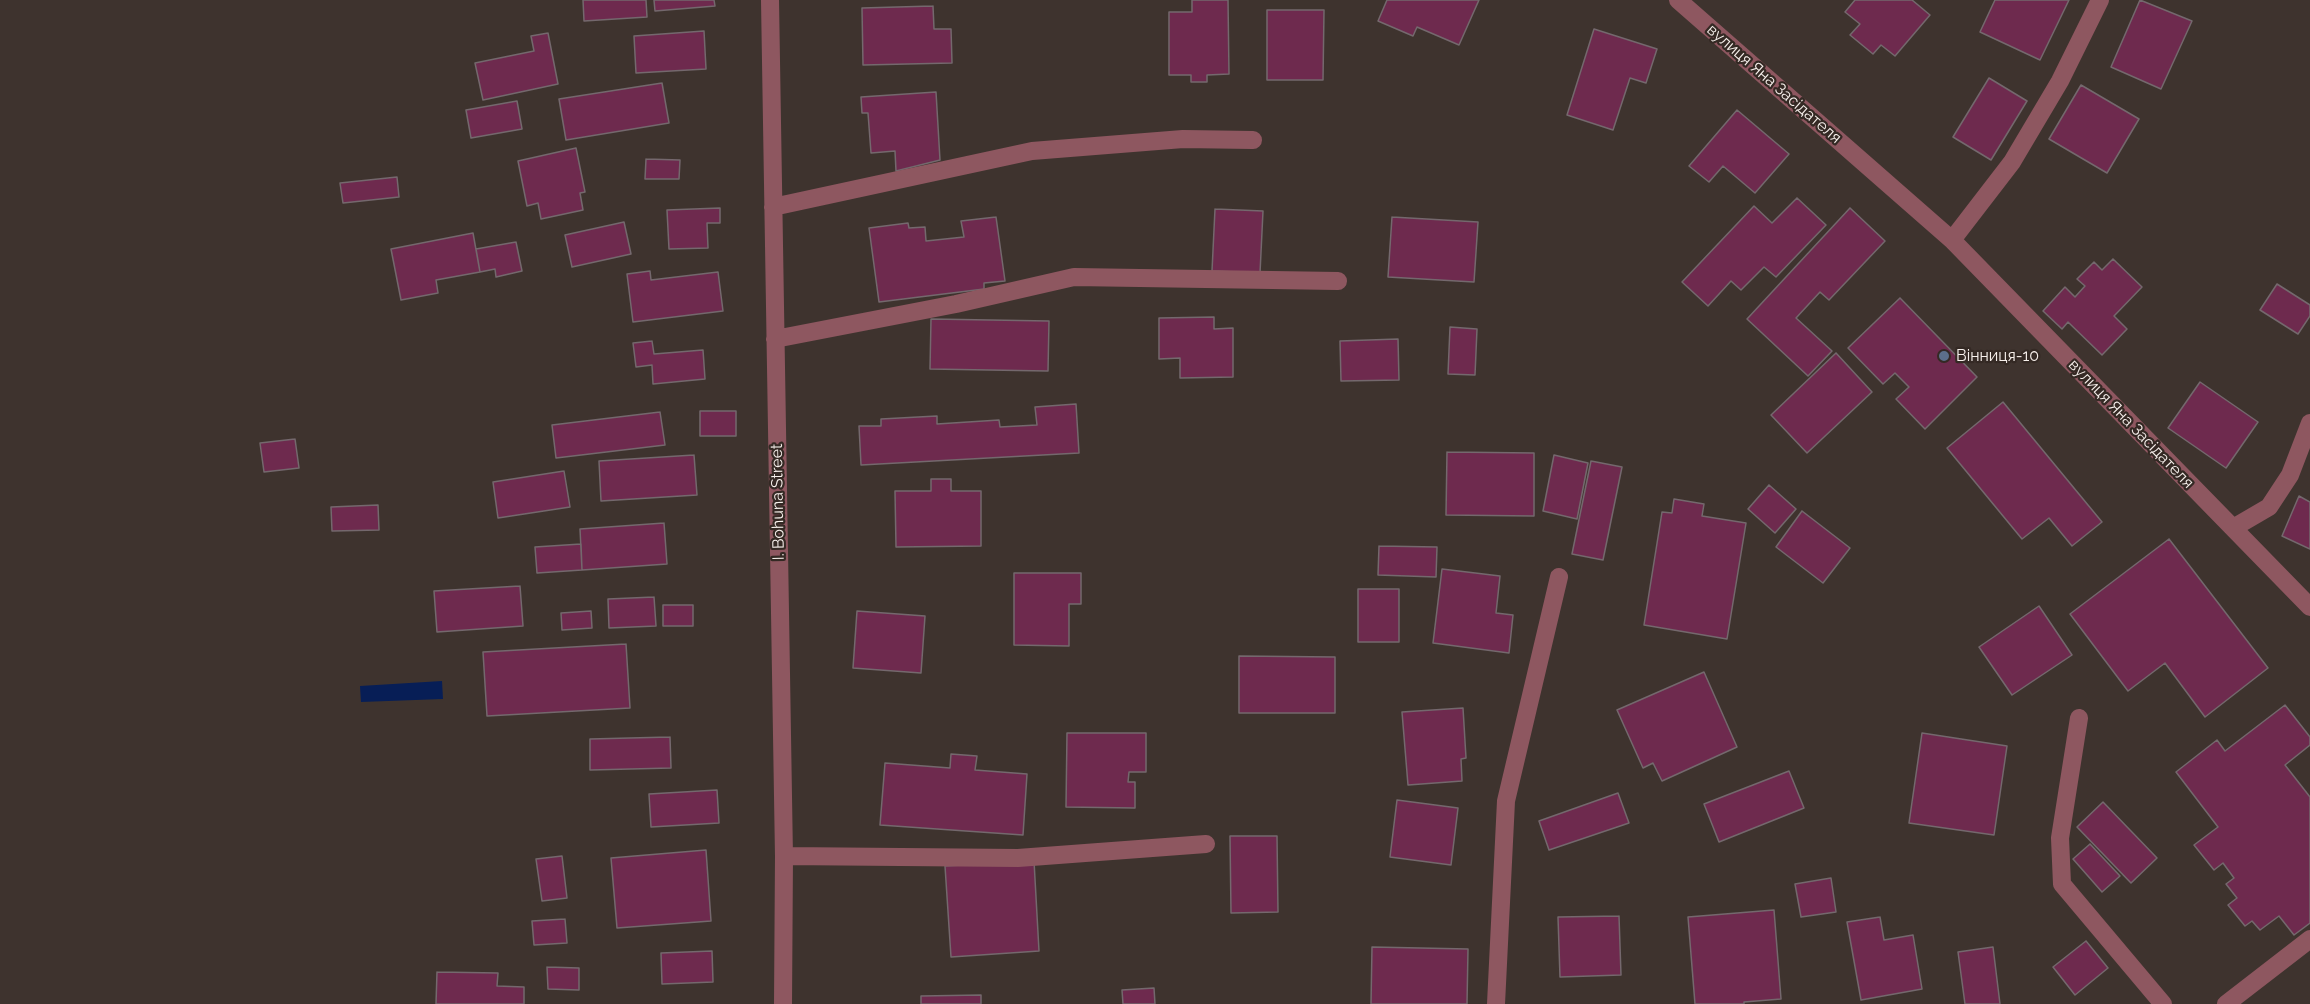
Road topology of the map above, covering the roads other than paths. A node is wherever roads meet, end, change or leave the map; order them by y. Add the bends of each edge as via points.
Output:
1 (770, 0) edge
2 (1678, 0) edge
3 (2100, 0) edge
4 (1253, 140) dead end
5 (773, 207) junction
6 (1952, 240) junction
7 (1338, 281) dead end
8 (776, 339) junction
9 (2310, 423) edge
10 (2233, 528) junction
11 (1559, 578) dead end
12 (2310, 608) edge
13 (2079, 718) dead end
14 (1206, 844) dead end
15 (784, 856) junction
16 (2310, 939) edge
17 (783, 1004) edge
18 (1496, 1004) edge
19 (2163, 1004) edge
20 (2226, 1004) edge

1 - 5 street, I. Bohuna Street
2 - 6 street, вулиця Яна Засідателя
3 - 6 street via 2060,81 2012,162
4 - 5 street via 1183,138 1032,151
5 - 8 street, I. Bohuna Street
6 - 10 street, вулиця Яна Засідателя
7 - 8 street via 1074,278
8 - 15 street, I. Bohuna Street
9 - 10 street via 2290,475 2269,507
10 - 12 street, вулиця Яна Засідателя
11 - 18 street via 1506,801
13 - 19 street via 2060,838 2062,884
14 - 15 street via 1018,858
15 - 17 street, I. Bohuna Street
16 - 20 street

